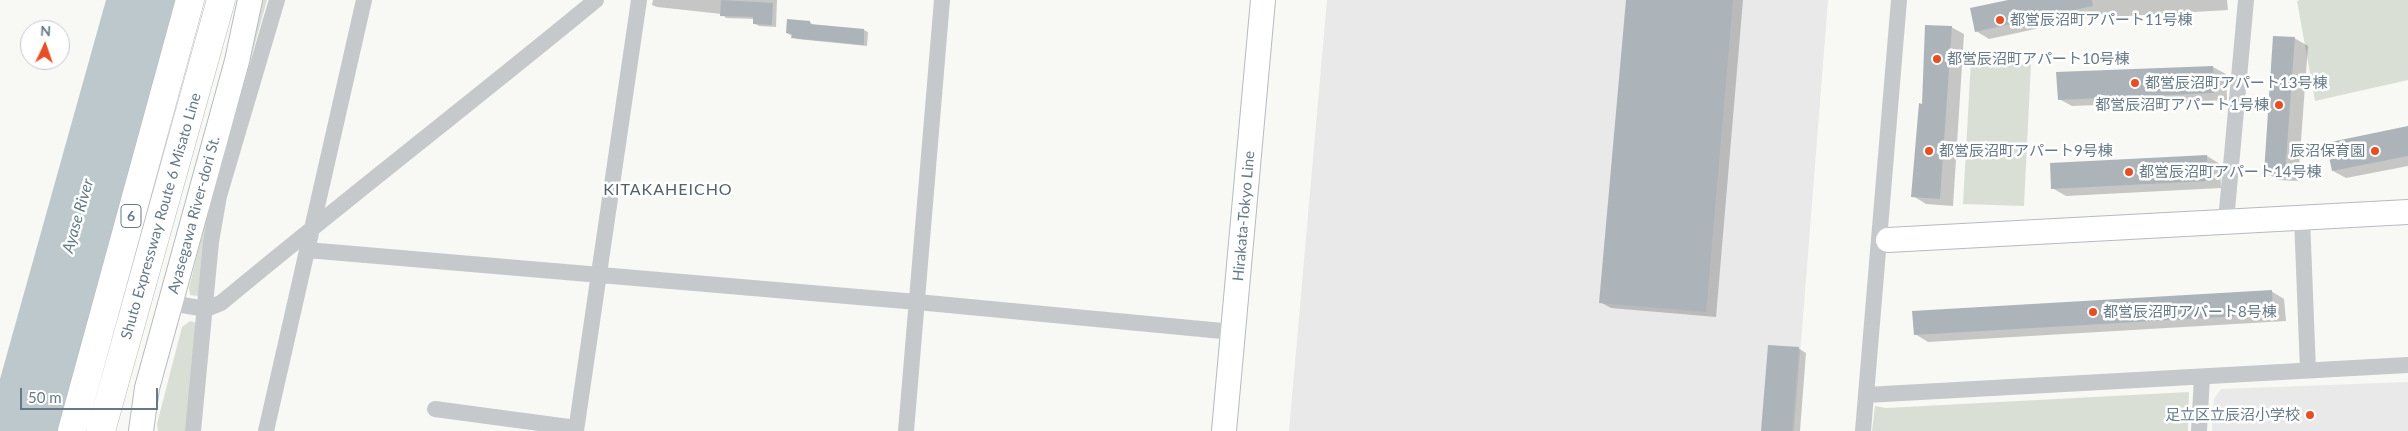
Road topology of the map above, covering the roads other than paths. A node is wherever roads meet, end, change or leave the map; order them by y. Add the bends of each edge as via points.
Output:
1 (190, 0) edge
2 (221, 0) edge
3 (250, 0) edge
4 (277, 0) edge
5 (364, 0) edge
6 (596, 0) edge
7 (639, 0) edge
8 (942, 0) edge
9 (1262, 0) edge
10 (1899, 0) edge
11 (2246, 0) edge
12 (2408, 212) edge
13 (162, 215) junction
14 (2302, 218) junction
15 (2226, 221) junction
16 (312, 227) junction
17 (1884, 240) junction
18 (307, 250) junction
19 (598, 274) junction
20 (917, 302) junction
21 (170, 303) junction
22 (206, 309) junction
23 (1233, 332) junction
24 (2408, 365) edge
25 (2308, 370) junction
26 (2202, 377) junction
27 (1866, 395) junction
28 (435, 409) dead end
29 (576, 429) edge
30 (72, 431) edge
31 (101, 431) edge
32 (118, 431) edge
33 (141, 431) edge
34 (193, 431) edge
35 (266, 431) edge
36 (906, 431) edge
37 (1224, 431) edge
38 (1863, 431) edge
39 (2199, 431) edge

1 - 30 highway, Shuto Expressway Route 6 Misato Line / 6
2 - 13 highway, Shuto Expressway Route 6 Misato Line / 6
3 - 21 street, Ayasegawa River-dori St. via 237,61
4 - 22 street via 219,196 211,242
5 - 16 street
6 - 16 street
7 - 19 street
8 - 20 street
9 - 23 street, Hirakata-Tokyo Line
10 - 17 street
11 - 15 street
12 - 14 street
13 - 31 highway, Shuto Expressway Route 6 Misato Line / 6
13 - 32 highway via 152,298
14 - 15 street
14 - 25 street
15 - 17 street
16 - 18 street
16 - 22 street via 221,303
17 - 27 street
18 - 19 street
18 - 35 street
19 - 20 street
19 - 29 street
20 - 23 street
20 - 36 street
21 - 22 street
21 - 33 street, Ayasegawa River-dori St. via 147,388
22 - 34 street
23 - 37 street, Hirakata-Tokyo Line
24 - 25 street
25 - 26 street
26 - 27 street
26 - 39 street
27 - 38 street
28 - 29 street

